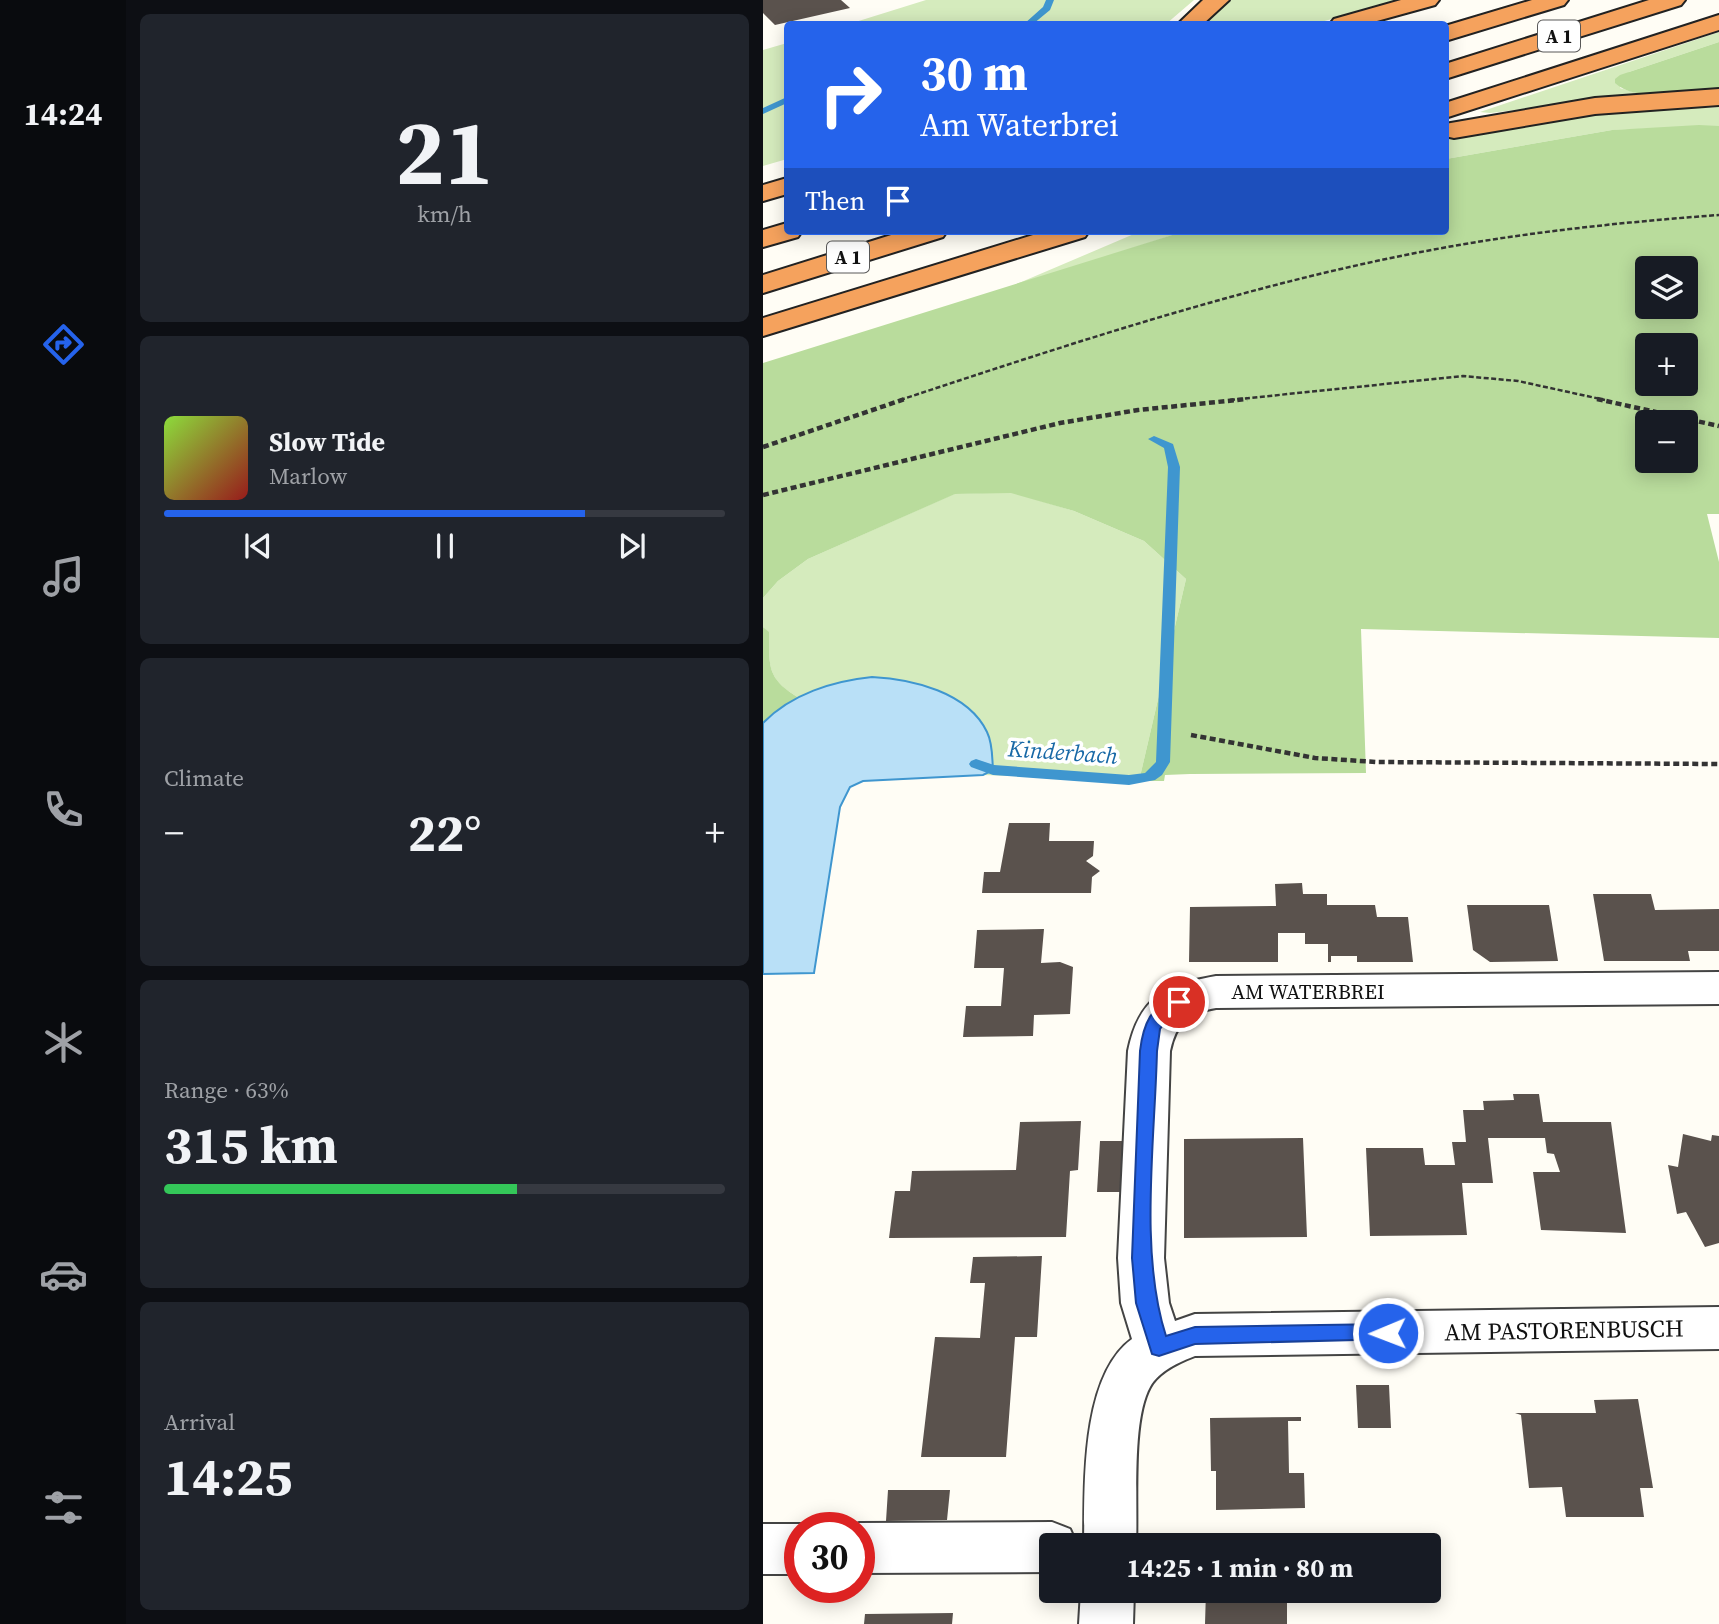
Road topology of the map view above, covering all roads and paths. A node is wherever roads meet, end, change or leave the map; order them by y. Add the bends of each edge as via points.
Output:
1 (1217, 0) edge
2 (1427, 0) edge
3 (1556, 0) edge
4 (1673, 0) edge
5 (1193, 21) edge
6 (1353, 21) edge
7 (1719, 22) edge
8 (1449, 33) edge
9 (1449, 71) edge
10 (1719, 97) edge
11 (1449, 110) edge
12 (1449, 131) edge
13 (784, 187) edge
14 (763, 193) edge
15 (1719, 215) edge
16 (784, 232) edge
17 (920, 235) edge
18 (1062, 235) edge
19 (763, 239) edge
20 (763, 284) edge
21 (763, 327) edge
22 (1719, 426) edge
23 (763, 447) edge
24 (763, 495) edge
25 (1191, 735) dead end
26 (1719, 764) edge
27 (1719, 988) edge
28 (1719, 1328) edge
29 (1159, 1348) junction
30 (1111, 1533) edge
31 (1039, 1547) edge
32 (875, 1548) edge
33 (763, 1549) edge
34 (784, 1549) edge
35 (1107, 1603) edge
36 (1106, 1624) edge

1 - 5 highway
2 - 6 highway
3 - 8 highway, A 1
4 - 9 highway, A 1
7 - 11 highway
10 - 12 highway via 1595,106
13 - 14 highway
15 - 23 path via 1538,233 1405,255 1142,322
16 - 19 highway
17 - 20 highway, A 1
18 - 21 highway
22 - 24 path via 1518,382 1463,376 1138,410 1060,423
25 - 26 path via 1315,758 1376,762
27 - 29 street, AM WATERBREI via 1216,992 1191,996 1166,1008 1152,1027 1149,1051 1141,1258 1145,1303
28 - 29 street, AM PASTORENBUSCH via 1195,1335
29 - 30 street via 1133,1369 1117,1409
31 - 32 street
33 - 34 street
35 - 36 street

